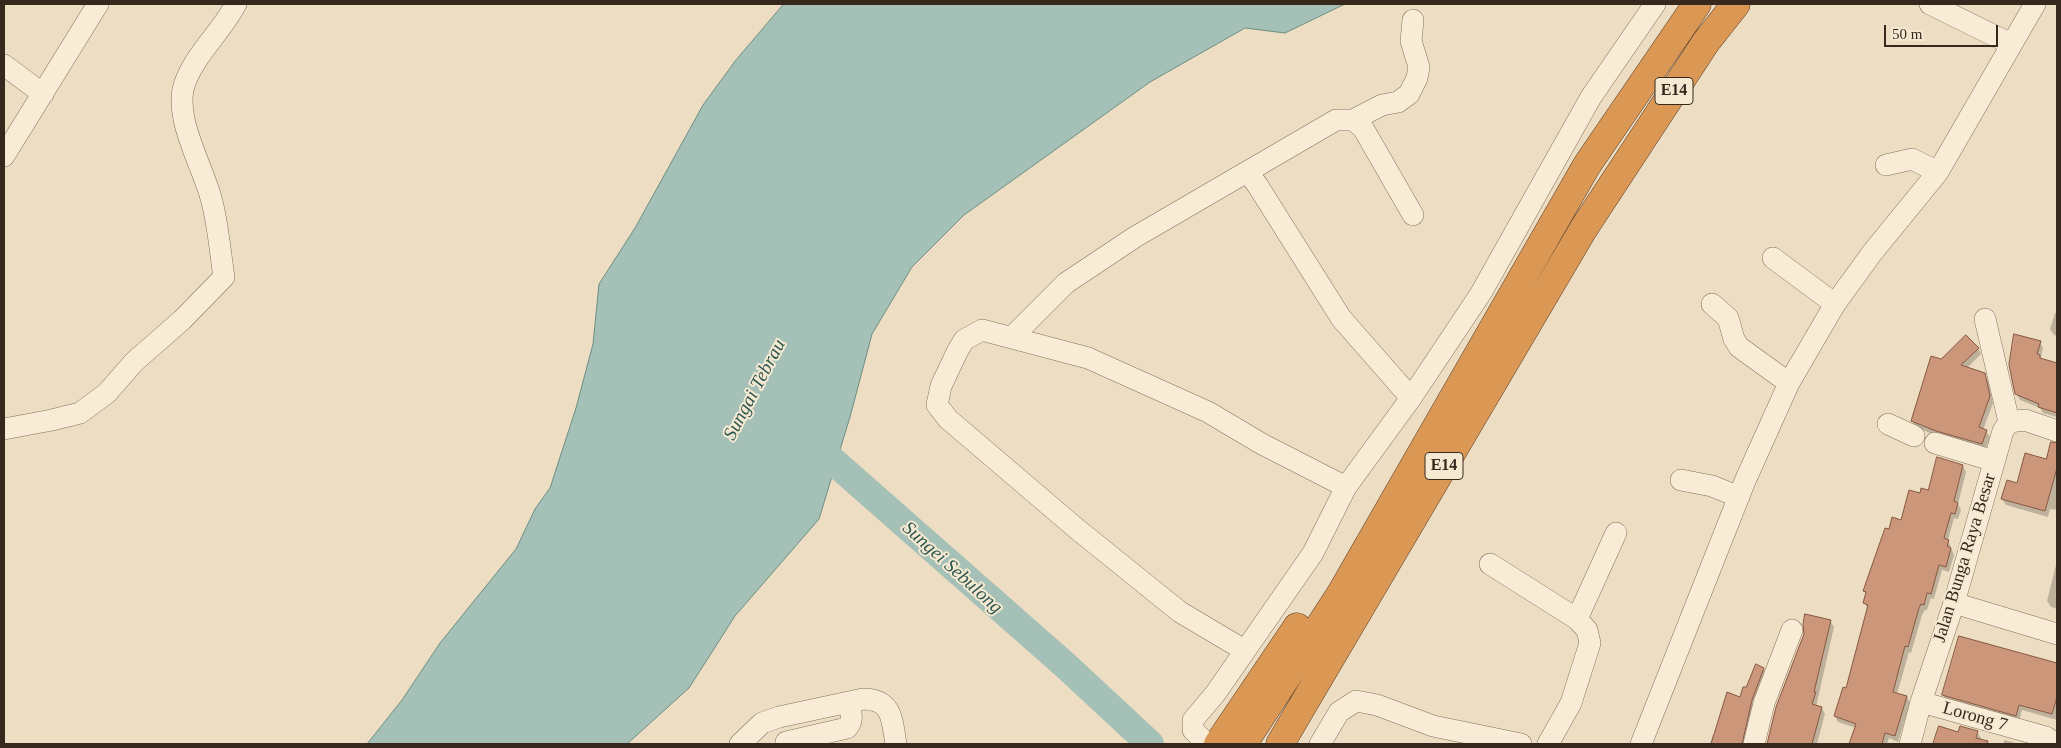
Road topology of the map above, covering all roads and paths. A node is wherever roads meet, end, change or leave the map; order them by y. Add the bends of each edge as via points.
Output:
1 (98, 4) edge
2 (236, 4) edge
3 (1655, 4) edge
4 (1697, 4) edge
5 (1736, 4) edge
6 (1930, 4) edge
7 (2035, 4) edge
8 (1413, 20) dead end
9 (2012, 44) junction
10 (4, 65) edge
11 (43, 94) junction
12 (1353, 120) junction
13 (4, 156) edge
14 (1943, 163) junction
15 (1886, 165) dead end
16 (1248, 172) junction
17 (1413, 215) dead end
18 (1773, 258) dead end
19 (1712, 304) dead end
20 (1835, 304) junction
21 (1985, 319) dead end
22 (1012, 337) junction
23 (1789, 384) junction
24 (1412, 398) junction
25 (2009, 422) junction
26 (1888, 424) dead end
27 (4, 429) edge
28 (2057, 431) edge
29 (1914, 436) dead end
30 (1936, 443) dead end
31 (1994, 462) junction
32 (1681, 480) dead end
33 (1346, 487) junction
34 (1739, 497) junction
35 (1388, 509) junction
36 (1616, 533) dead end
37 (1490, 564) dead end
38 (1954, 603) junction
39 (1577, 619) junction
40 (1792, 630) dead end
41 (2057, 634) edge
42 (1244, 650) junction
43 (1920, 702) junction
44 (848, 704) junction
45 (779, 717) junction
46 (786, 743) edge
47 (740, 744) edge
48 (896, 744) edge
49 (1207, 744) edge
50 (1218, 744) edge
51 (1243, 744) edge
52 (1280, 744) edge
53 (1320, 744) edge
54 (1521, 744) edge
55 (1548, 744) edge
56 (1641, 744) edge
57 (1754, 744) edge
58 (1910, 744) edge
59 (2056, 744) edge

1 - 11 street
2 - 27 street via 227,21 197,56 184,82 182,110 212,198 224,277 107,392 80,413
3 - 24 street via 1591,97 1481,293
4 - 35 highway, E14 via 1587,165
5 - 52 highway, E14 via 1706,42 1584,228
6 - 9 street
7 - 9 street
8 - 12 street via 1410,40 1419,67 1409,94 1398,102 1382,105
9 - 14 street
10 - 11 street
11 - 13 street
12 - 16 street via 1336,120
12 - 17 street via 1363,128
14 - 15 street via 1912,160
14 - 20 street
16 - 22 street via 1135,237 1066,283
16 - 24 street via 1341,318
18 - 20 street
19 - 23 street via 1728,318 1739,347
20 - 23 street
21 - 25 street
22 - 33 street via 1088,358 1208,412
22 - 42 street via 982,330 964,340 941,386 938,405 948,419 1180,612
23 - 34 street
24 - 33 street
25 - 28 street via 2025,420
25 - 31 street, Jalan Bunga Raya Besar
26 - 29 street
30 - 31 street
31 - 38 street, Jalan Bunga Raya Besar
32 - 34 street via 1712,486
33 - 42 street via 1313,553
34 - 56 street
35 - 50 highway via 1327,580
35 - 51 highway, E14 via 1340,595
36 - 39 street
37 - 39 street
38 - 41 street
38 - 43 street, Jalan Bunga Raya Besar
39 - 55 street via 1587,630 1590,643 1571,703
40 - 57 street via 1764,703
42 - 49 street via 1193,720 1193,730
43 - 58 street, Jalan Bunga Raya Besar
43 - 59 street, Lorong 7 via 2046,737
44 - 45 street
44 - 46 street via 852,718 847,728
44 - 48 street via 874,699 883,703 892,720
45 - 46 street
45 - 47 street via 762,723
53 - 54 street via 1339,712 1356,701 1377,705 1433,726

